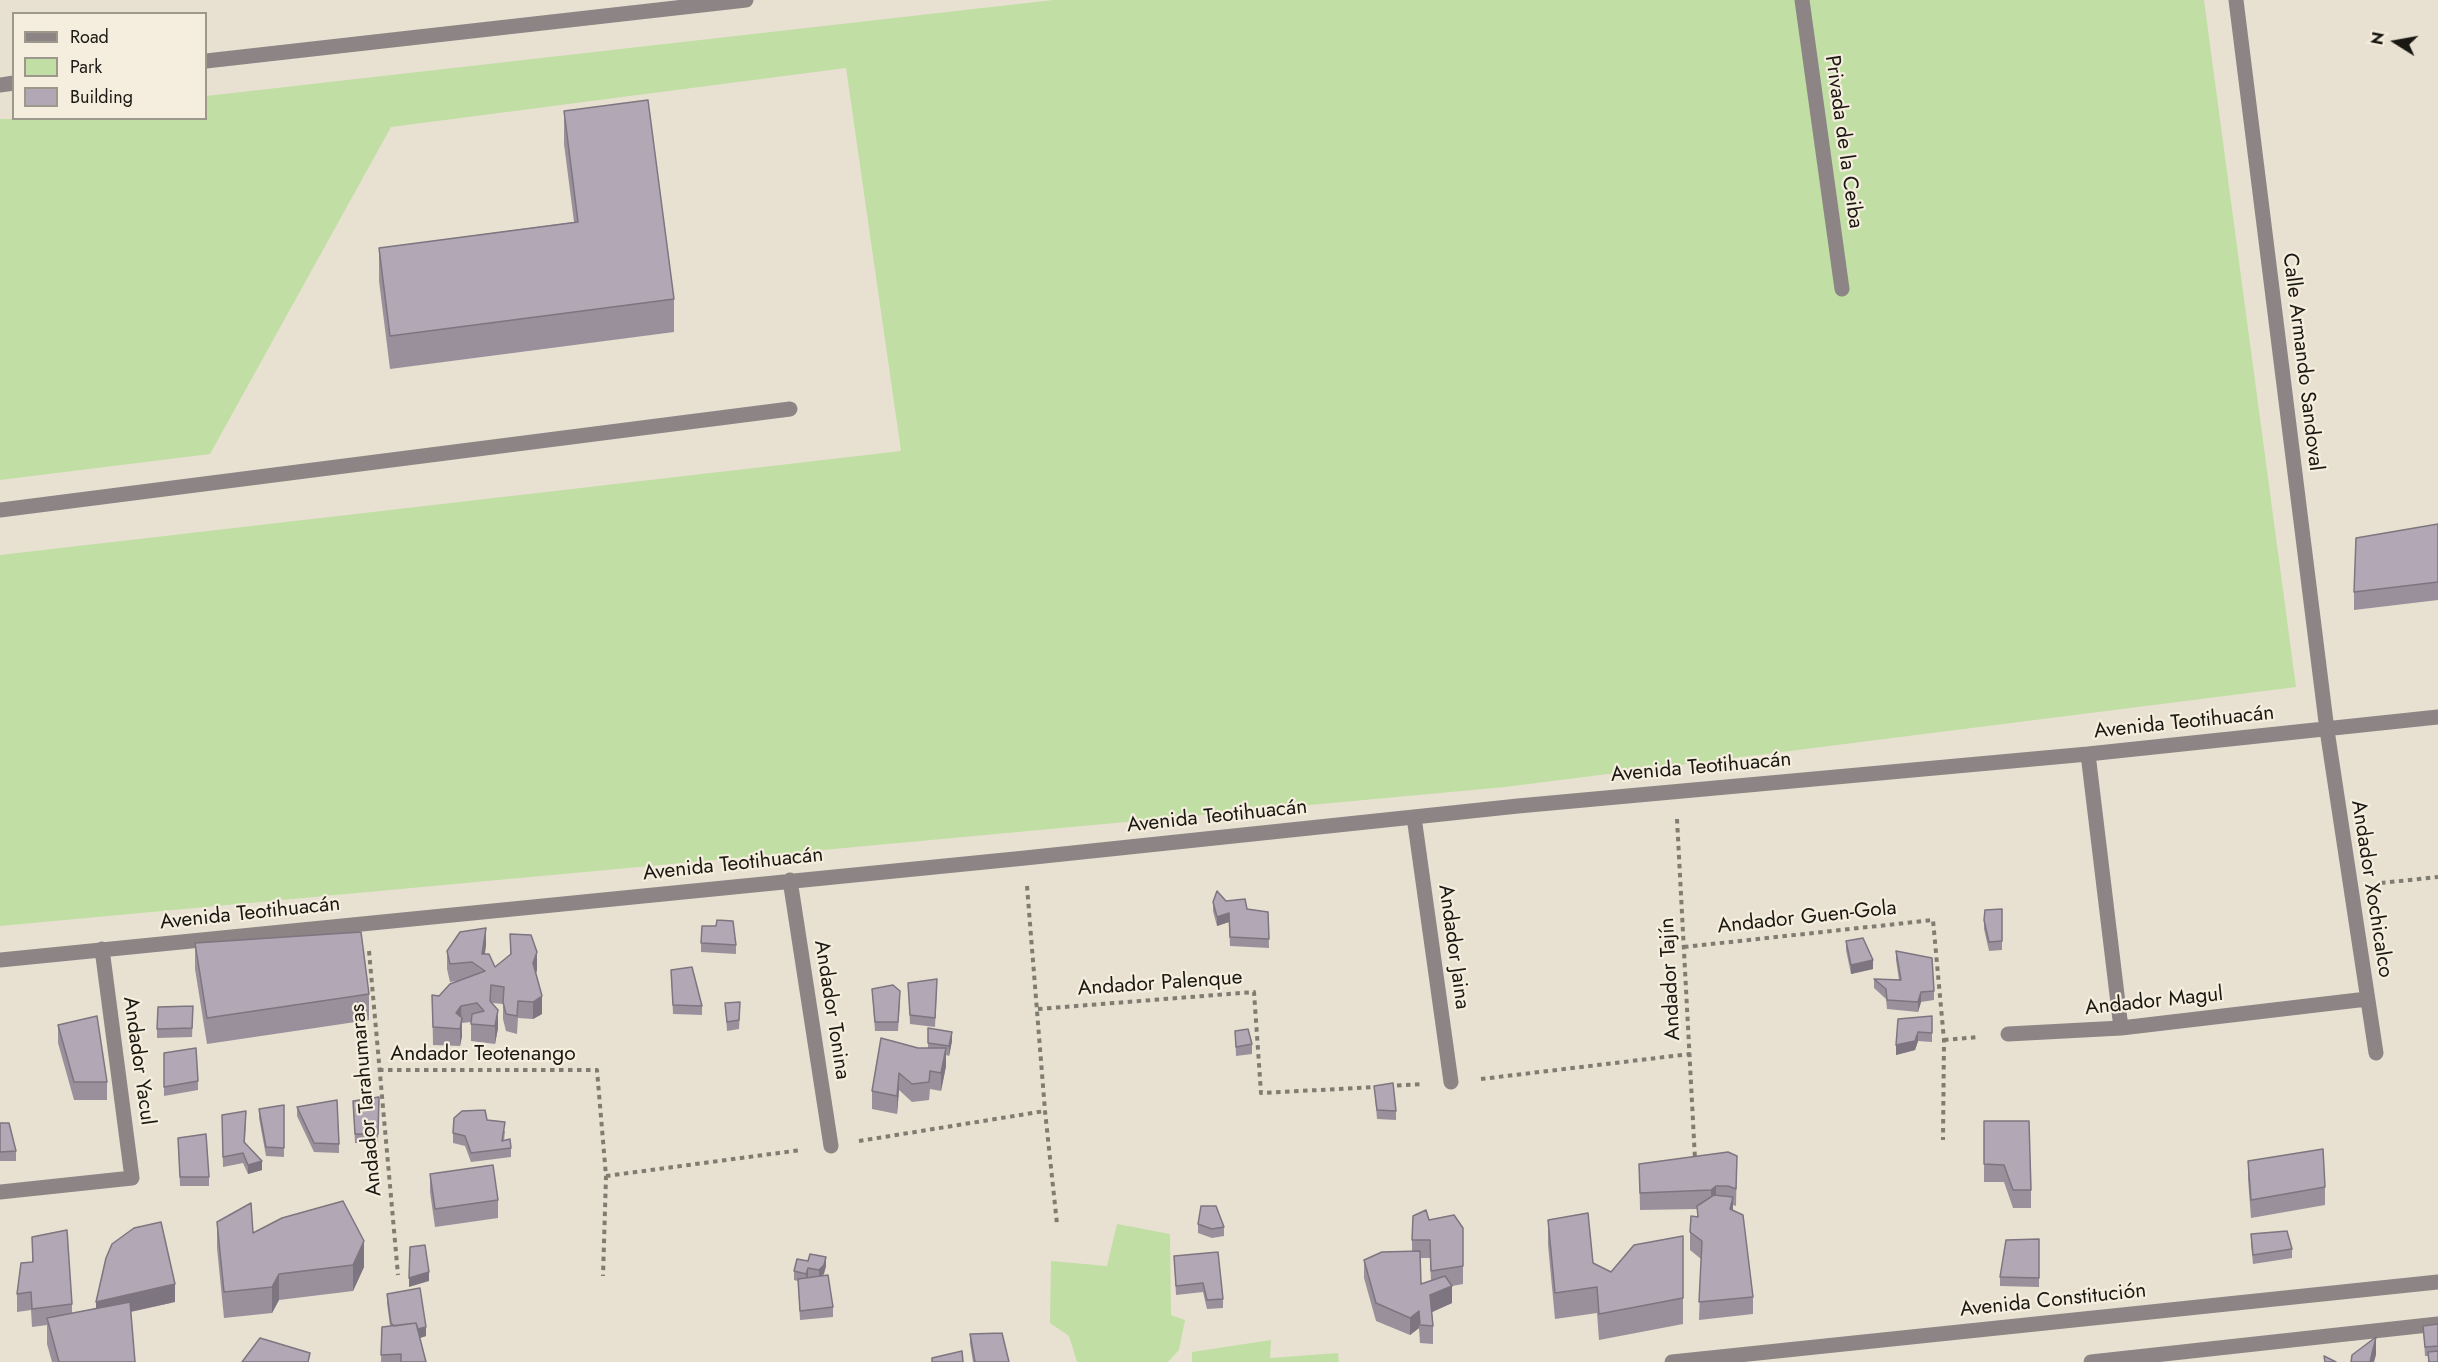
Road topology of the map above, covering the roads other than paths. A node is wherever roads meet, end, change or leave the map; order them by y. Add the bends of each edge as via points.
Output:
1 (746, 0) edge
2 (1802, 0) edge
3 (2236, 0) edge
4 (207, 61) edge
5 (1842, 289) dead end
6 (790, 409) dead end
7 (0, 510) edge
8 (2438, 717) edge
9 (2326, 730) junction
10 (2088, 753) junction
11 (1414, 817) junction
12 (790, 880) junction
13 (102, 950) junction
14 (0, 960) edge
15 (2367, 999) junction
16 (2121, 1028) junction
17 (2007, 1034) road end
18 (2376, 1053) dead end
19 (1450, 1082) dead end
20 (831, 1146) dead end
21 (0, 1192) edge
22 (2438, 1282) edge
23 (2438, 1324) edge
24 (1672, 1362) edge
25 (2091, 1362) edge

1 - 4 street
2 - 5 street, Privada de la Ceiba
3 - 9 street, Calle Armando Sandoval
6 - 7 street
8 - 9 street, Avenida Teotihuacán
9 - 10 street, Avenida Teotihuacán
9 - 15 street, Andador Xochicalco
10 - 11 street, Avenida Teotihuacán
10 - 16 street
11 - 12 street, Avenida Teotihuacán
11 - 19 street, Andador Jaina
12 - 13 street, Avenida Teotihuacán
12 - 20 street, Andador Tonina
13 - 14 street, Avenida Teotihuacán
13 - 21 street, Andador Yacul via 132,1178
15 - 16 street, Andador Magul
15 - 18 street, Andador Xochicalco
16 - 17 street, Andador Magul
22 - 24 street, Avenida Constitución
23 - 25 street

